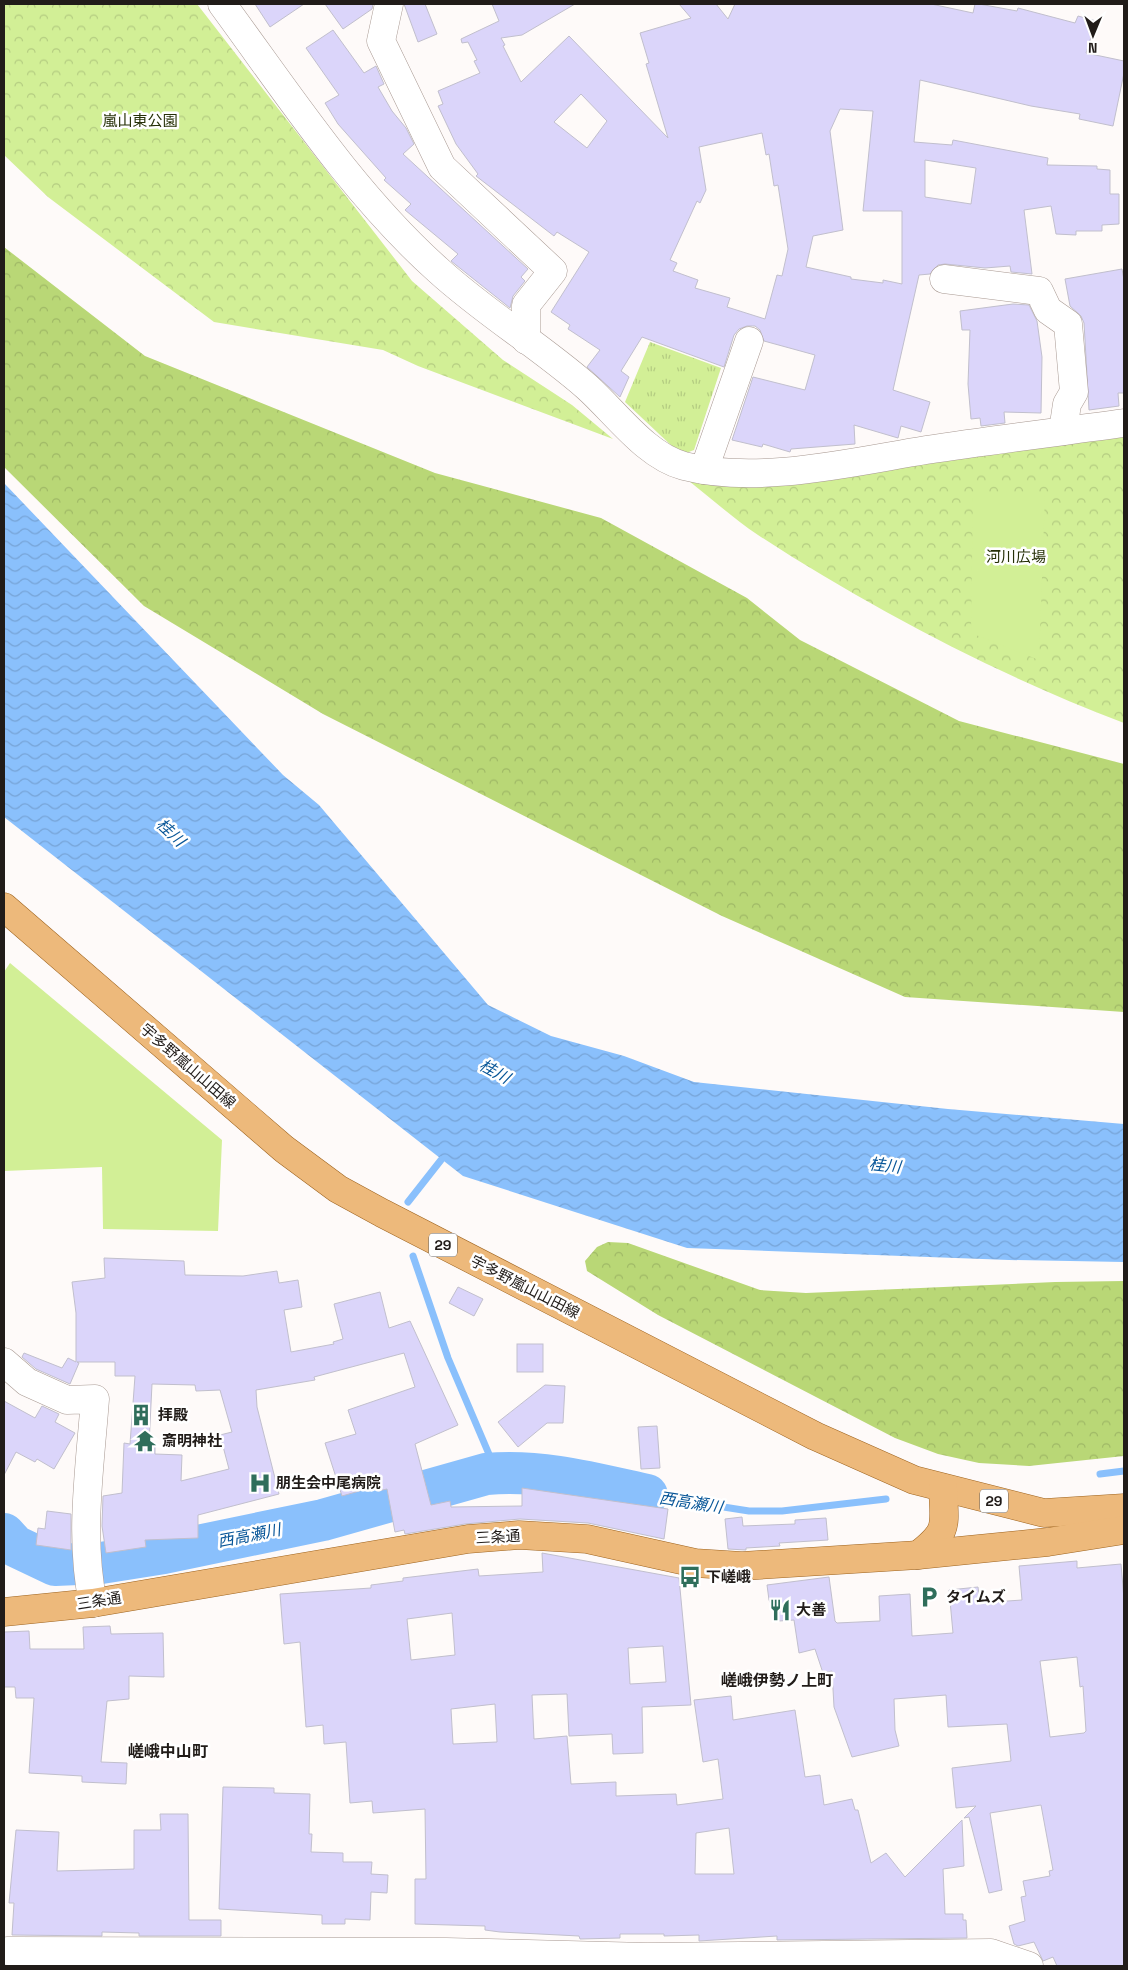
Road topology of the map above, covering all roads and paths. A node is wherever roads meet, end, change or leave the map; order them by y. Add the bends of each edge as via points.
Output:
1 (222, 4) edge
2 (389, 4) edge
3 (944, 279) dead end
4 (526, 340) junction
5 (749, 341) dead end
6 (1124, 423) edge
7 (1063, 431) junction
8 (704, 470) junction
9 (4, 907) edge
10 (4, 1362) edge
11 (943, 1488) junction
12 (1124, 1508) edge
13 (1044, 1513) junction
14 (1124, 1530) edge
15 (918, 1554) junction
16 (89, 1579) junction
17 (4, 1612) edge
18 (6, 1953) edge
19 (647, 1962) edge
20 (1028, 1966) edge

1 - 4 street via 341,164 392,224 437,270
2 - 4 street via 381,41 442,167 553,271 526,305
3 - 7 street via 1039,290 1048,310 1068,324 1074,392 1067,404
4 - 8 street via 586,386 661,458
5 - 8 street
6 - 7 street
7 - 8 street via 828,465 744,474
9 - 11 main road, 宇多野嵐山山田線 / 29 via 284,1149 338,1189 815,1436 914,1480
10 - 16 street via 27,1382 67,1400 95,1399 85,1529
11 - 13 main road, 宇多野嵐山山田線 / 29
11 - 15 main road via 944,1530
12 - 13 main road, 宇多野嵐山山田線 / 29
13 - 15 main road via 1028,1525
14 - 15 main road via 1048,1542
15 - 16 main road, 三条通 via 742,1566 695,1564 587,1539 519,1535
16 - 17 main road, 三条通
18 - 19 street via 446,1952
19 - 20 street via 991,1953

